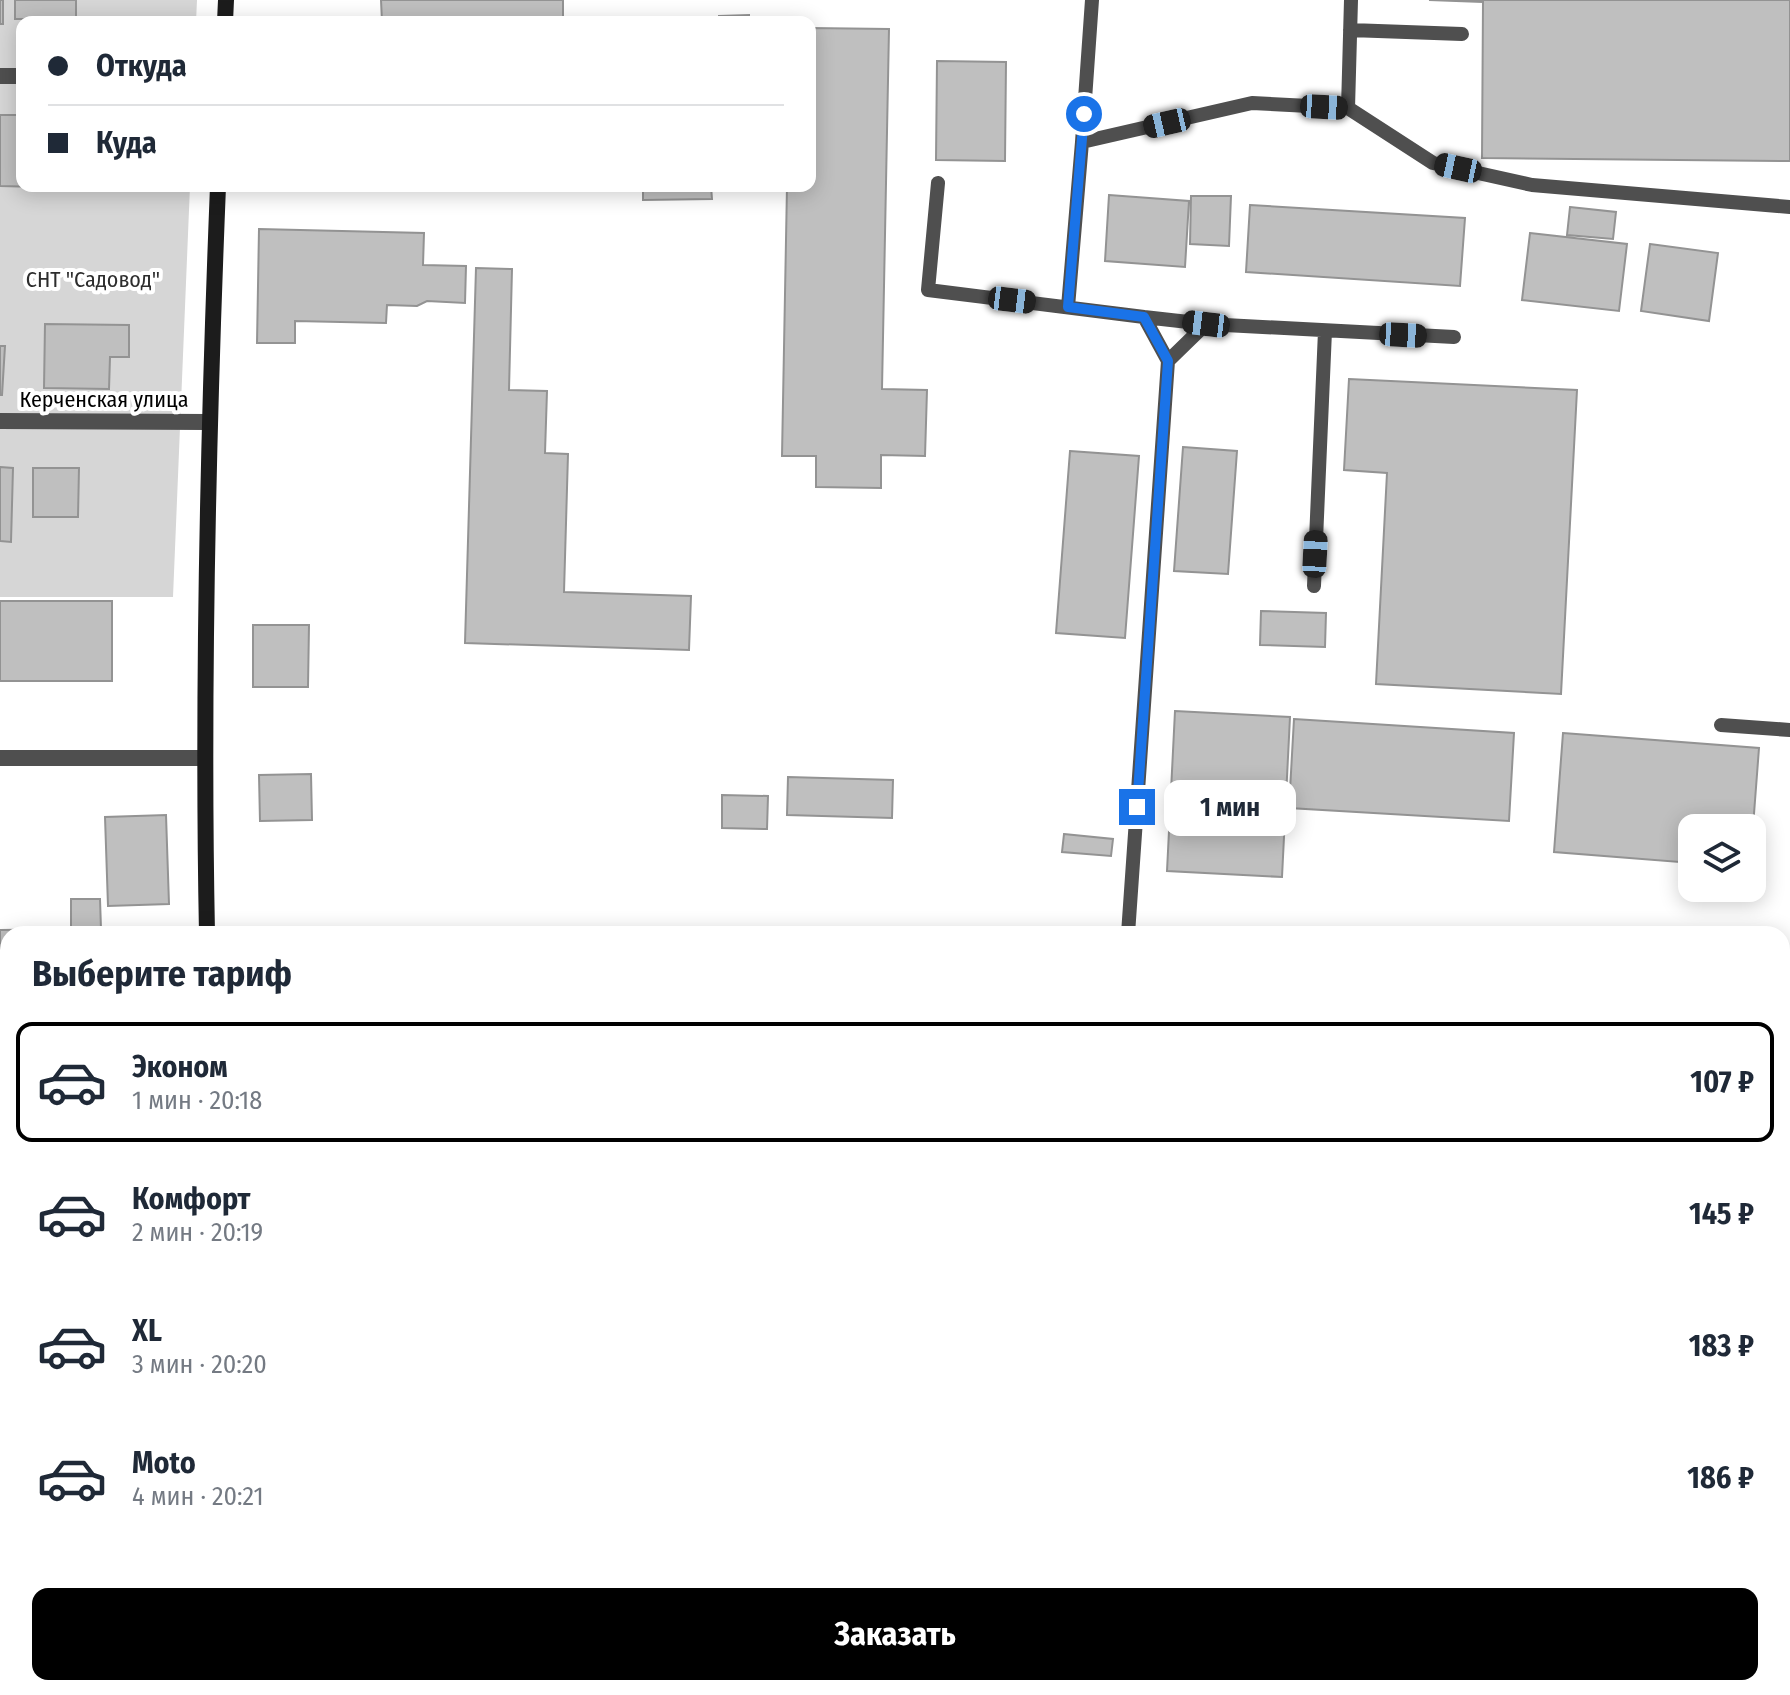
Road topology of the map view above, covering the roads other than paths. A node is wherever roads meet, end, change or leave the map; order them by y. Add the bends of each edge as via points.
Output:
1 (1092, 0) edge
2 (1351, 0) edge
3 (1350, 30) junction
4 (1462, 34) dead end
5 (1348, 108) junction
6 (1082, 142) junction
7 (938, 183) dead end
8 (218, 192) edge
9 (1790, 207) edge
10 (1068, 307) junction
11 (1144, 317) junction
12 (1206, 324) junction
13 (1325, 331) junction
14 (1454, 337) dead end
15 (1168, 361) junction
16 (0, 421) edge
17 (208, 422) junction
18 (1314, 586) dead end
19 (1721, 725) dead end
20 (1790, 730) edge
21 (0, 758) edge
22 (203, 758) junction
23 (207, 926) edge
24 (1129, 926) edge

1 - 6 lane
2 - 3 lane
3 - 4 lane
3 - 5 lane
5 - 6 lane via 1252,103
5 - 9 lane via 1433,163 1532,185
6 - 10 lane
7 - 10 lane via 928,290
8 - 17 street
10 - 11 lane
11 - 12 lane
11 - 15 lane
12 - 13 lane
12 - 15 lane
13 - 14 lane
13 - 18 lane
15 - 24 lane
16 - 17 street, Керченская улица
17 - 22 street
19 - 20 lane
21 - 22 street
22 - 23 street

